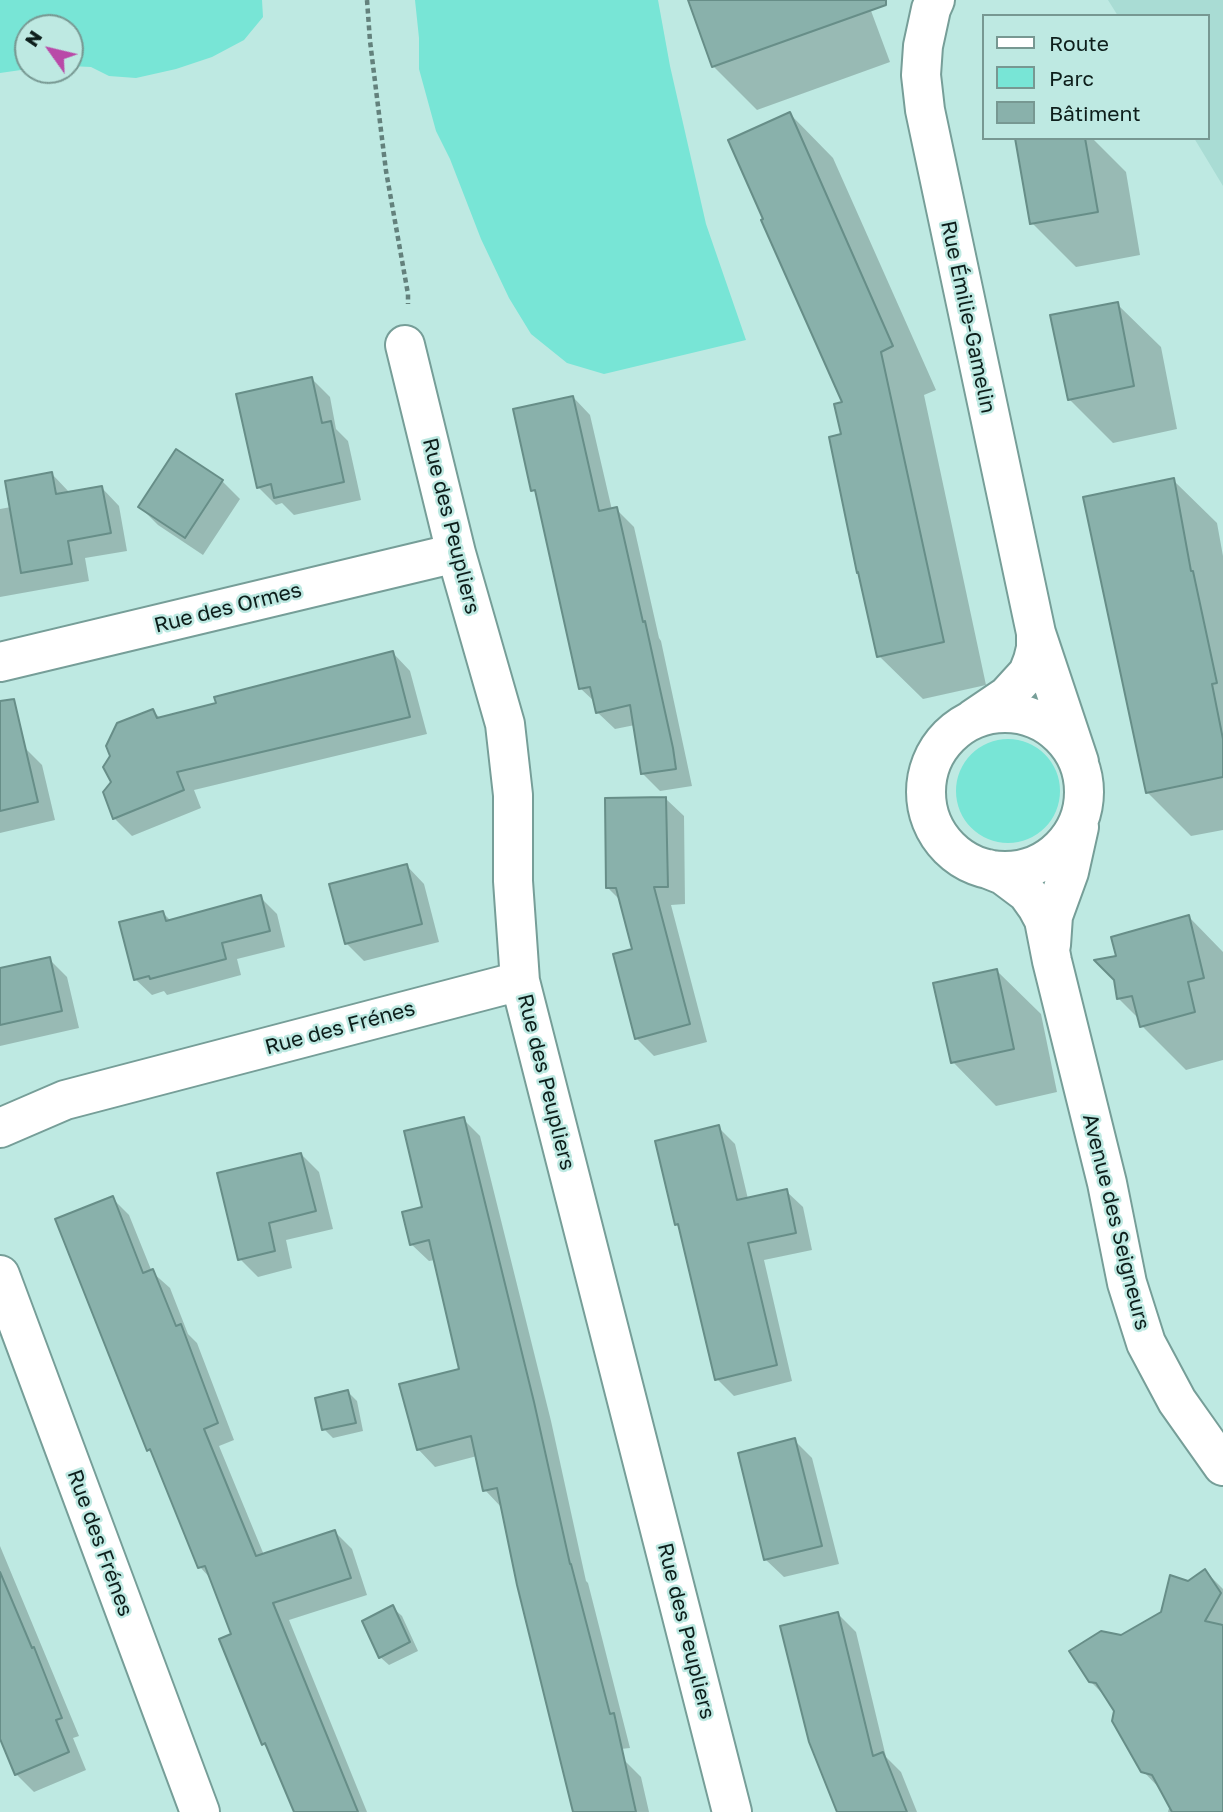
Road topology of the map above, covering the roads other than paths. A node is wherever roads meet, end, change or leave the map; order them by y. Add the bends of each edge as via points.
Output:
1 (935, 0) edge
2 (405, 345) road end
3 (456, 553) junction
4 (1036, 633) junction
5 (0, 662) edge
6 (970, 721) junction
7 (1079, 762) junction
8 (1082, 813) junction
9 (988, 869) junction
10 (1052, 961) junction
11 (520, 981) junction
12 (0, 1128) edge
13 (0, 1275) edge
14 (1223, 1466) edge
15 (197, 1811) edge
16 (732, 1812) edge

1 - 4 street, Rue Émilie-Gamelin via 921,65 925,110
2 - 3 street, Rue des Peupliers
3 - 5 street, Rue des Ormes
3 - 11 street, Rue des Peupliers via 505,724 513,795
4 - 6 street, Rue Émilie-Gamelin via 1028,673 1007,696
4 - 7 street, Rue Émilie-Gamelin
6 - 7 street, Rue Émilie-Gamelin via 995,713 1021,714 1045,723 1065,740
6 - 9 street, Rue Émilie-Gamelin via 948,737 933,759 926,784 928,810 938,835 956,855
7 - 8 street, Rue Émilie-Gamelin via 1084,787
8 - 9 street, Rue Émilie-Gamelin via 1071,836 1054,855 1028,870
8 - 10 street, Avenue des Seigneurs via 1069,873 1053,916
9 - 10 street, Avenue des Seigneurs via 1016,884 1037,906
10 - 14 street, Avenue des Seigneurs via 1127,1283 1146,1343 1177,1401
11 - 12 street, Rue des Frénes via 65,1100
11 - 16 street, Rue des Peupliers
13 - 15 street, Rue des Frénes

